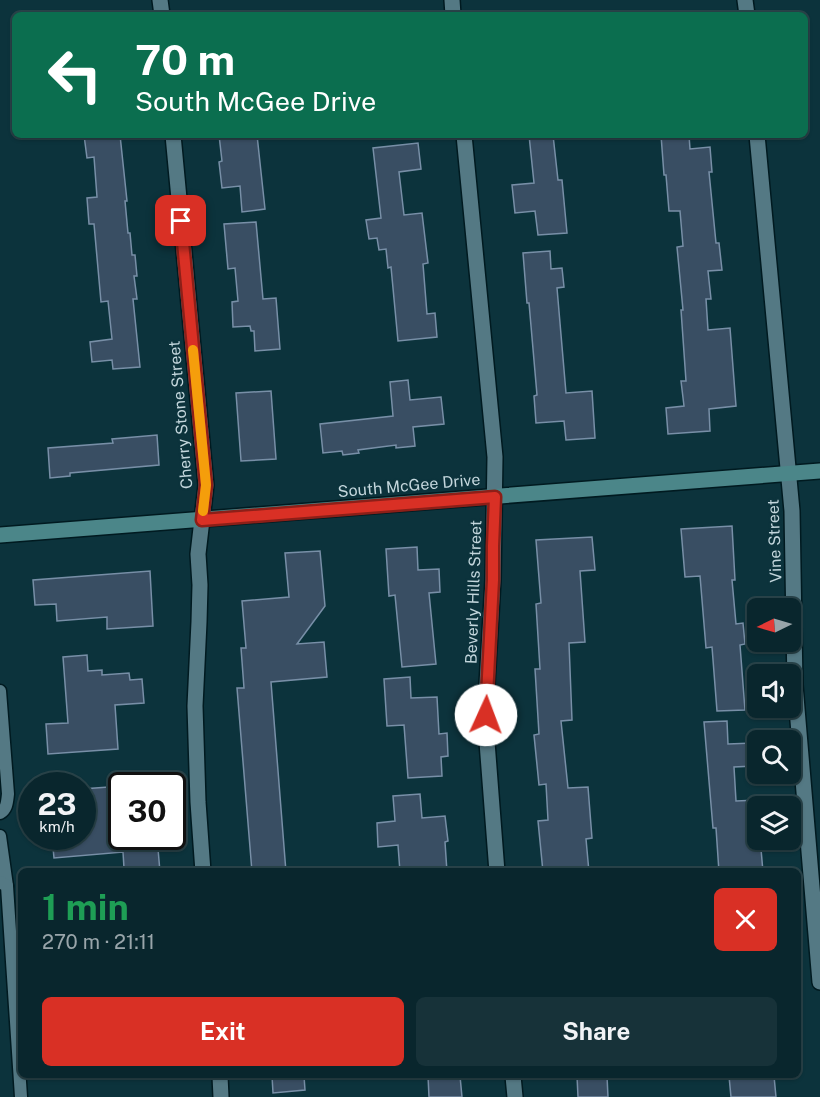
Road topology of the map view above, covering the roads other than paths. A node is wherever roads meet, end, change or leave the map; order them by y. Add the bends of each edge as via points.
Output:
1 (173, 138) edge
2 (464, 138) edge
3 (758, 138) edge
4 (820, 471) edge
5 (788, 473) junction
6 (495, 497) junction
7 (202, 520) junction
8 (0, 535) edge
9 (0, 691) edge
10 (0, 813) edge
11 (0, 836) edge
12 (203, 868) edge
13 (497, 868) edge
14 (3, 884) edge
15 (820, 982) edge
16 (18, 1062) edge
17 (19, 1078) edge
18 (220, 1078) edge
19 (513, 1078) edge
20 (21, 1097) edge
21 (221, 1097) edge
22 (515, 1097) edge

1 - 7 street, Cherry Stone Street via 206,485
2 - 6 street, Beverly Hills Street via 495,457
3 - 5 street, Vine Street
4 - 5 street, South McGee Drive
5 - 6 street, South McGee Drive
5 - 15 street, Vine Street via 795,685
6 - 7 street, South McGee Drive
6 - 13 street, Beverly Hills Street via 486,701
7 - 8 street, South McGee Drive
7 - 12 street, Cherry Stone Street via 195,717
9 - 10 lane via 8,794
11 - 14 lane
14 - 16 lane
17 - 20 lane
18 - 21 street
19 - 22 street

